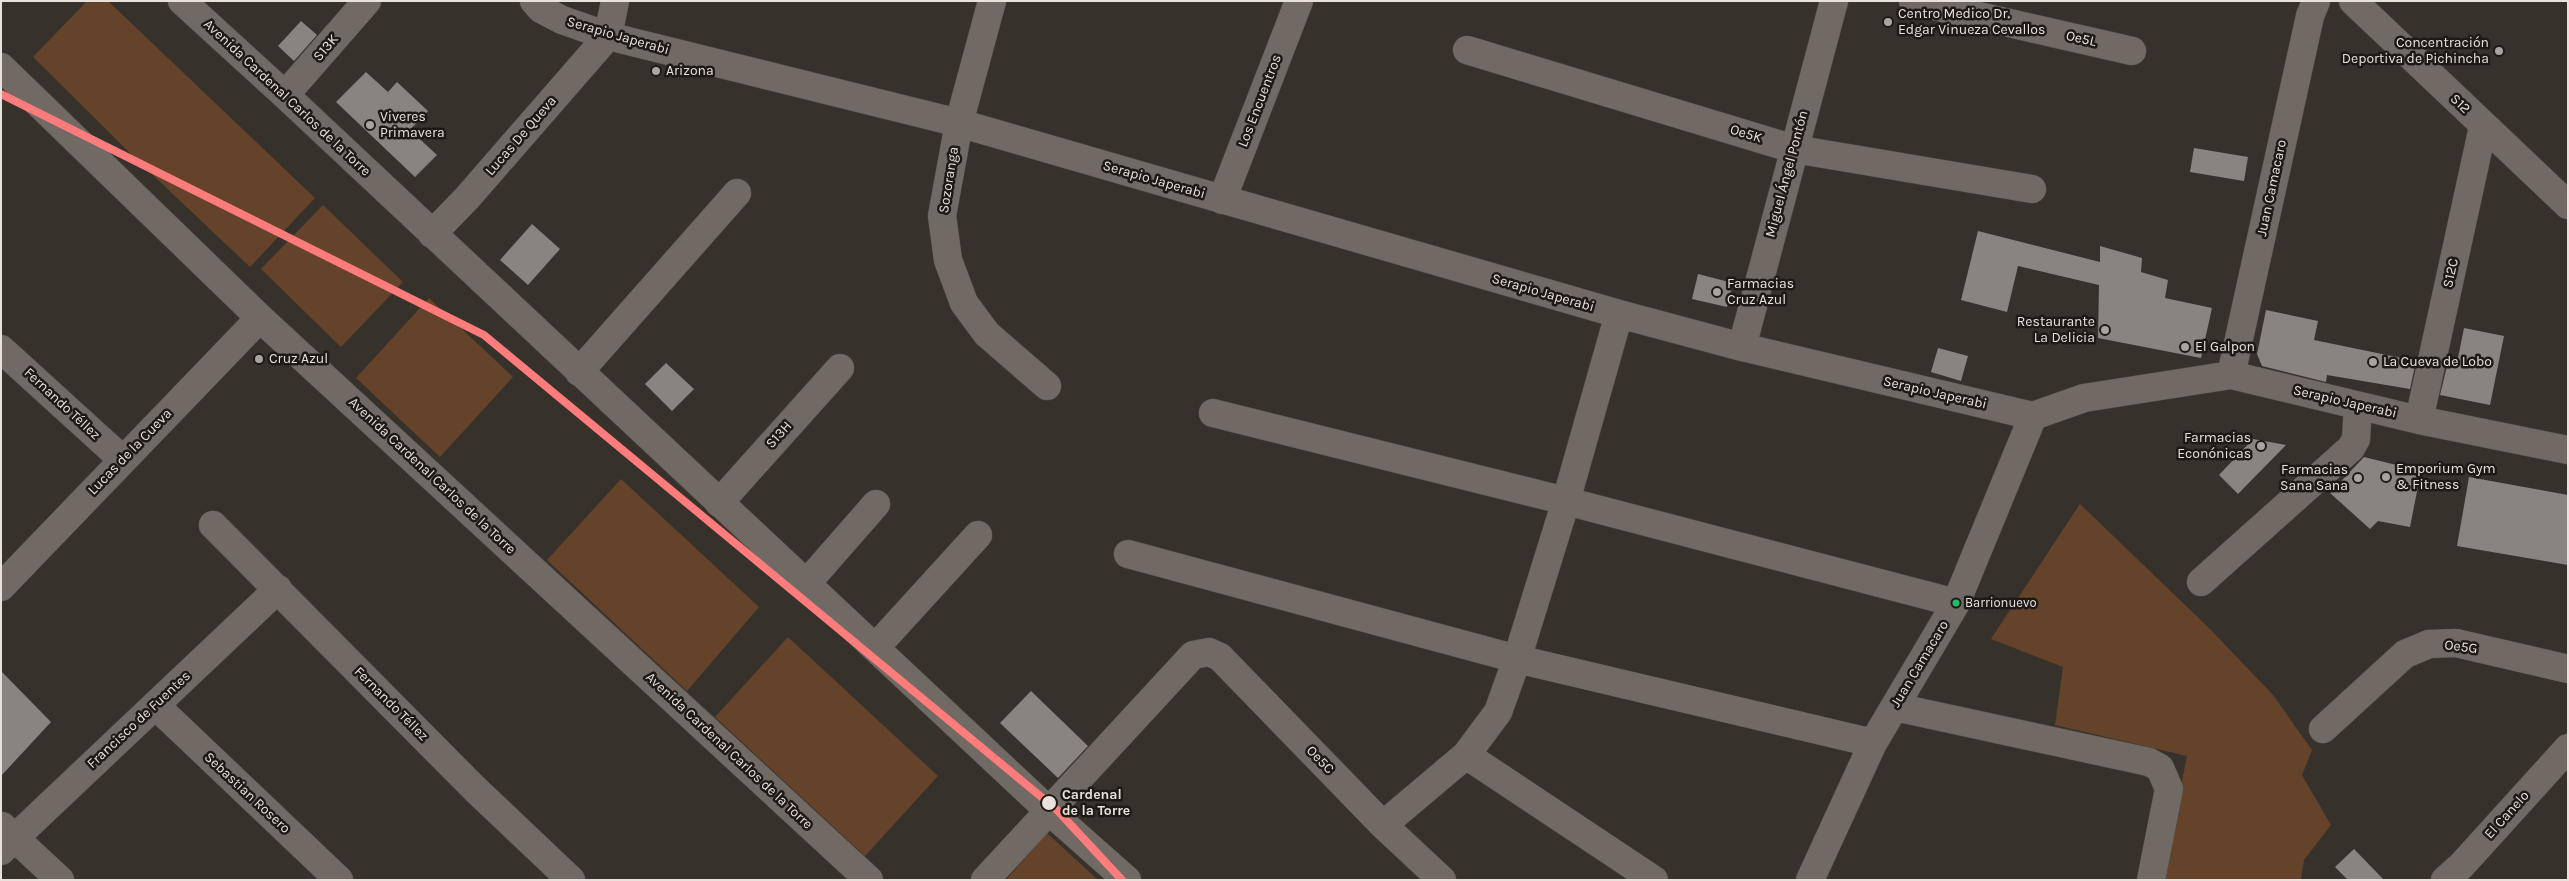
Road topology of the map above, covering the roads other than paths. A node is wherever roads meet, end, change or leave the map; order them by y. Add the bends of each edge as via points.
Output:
1 (182, 1) edge
2 (367, 1) edge
3 (534, 1) edge
4 (615, 1) edge
5 (992, 1) edge
6 (1299, 1) edge
7 (1834, 1) edge
8 (1913, 1) edge
9 (2316, 1) edge
10 (2353, 1) edge
11 (608, 36) junction
12 (1467, 50) dead end
13 (2132, 51) dead end
14 (1, 67) edge
15 (285, 95) junction
16 (959, 123) junction
17 (2483, 127) junction
18 (1794, 149) junction
19 (2032, 188) dead end
20 (737, 194) dead end
21 (1222, 200) junction
22 (2568, 205) edge
23 (432, 234) junction
24 (1619, 314) junction
25 (260, 318) junction
26 (1742, 347) junction
27 (1, 348) edge
28 (840, 368) dead end
29 (579, 372) junction
30 (2231, 375) junction
31 (1047, 386) dead end
32 (2358, 406) junction
33 (1213, 414) dead end
34 (2033, 416) junction
35 (2418, 420) junction
36 (2568, 450) edge
37 (122, 460) junction
38 (1566, 501) junction
39 (719, 503) junction
40 (876, 504) dead end
41 (213, 525) dead end
42 (978, 535) dead end
43 (1128, 554) dead end
44 (2201, 582) dead end
45 (806, 584) junction
46 (1, 587) edge
47 (278, 590) junction
48 (1956, 603) junction
49 (875, 648) junction
50 (1517, 659) junction
51 (2568, 669) edge
52 (156, 706) junction
53 (1895, 707) junction
54 (2323, 730) dead end
55 (1873, 743) junction
56 (2568, 748) edge
57 (1466, 756) junction
58 (1048, 810) junction
59 (1383, 825) junction
60 (6, 838) edge
61 (2460, 875) edge
62 (60, 880) edge
63 (340, 880) edge
64 (571, 880) edge
65 (869, 880) edge
66 (985, 880) edge
67 (1127, 880) edge
68 (1442, 880) edge
69 (1654, 880) edge
70 (1810, 880) edge
71 (2151, 880) edge

1 - 15 street, Avenida Cardenal Carlos de la Torre
2 - 15 street, S13K
3 - 11 street, Serapio Japerabi via 541,9 562,20
4 - 11 street
5 - 16 street, Sozoranga
6 - 21 street, Los Encuentros
7 - 18 street, Miguel Ángel Pontón
8 - 13 street, Oe5L
9 - 30 street, Juan Camacaro via 2310,16
10 - 17 street, S12
11 - 16 street, Serapio Japerabi
11 - 23 street, Lucas De Queva
12 - 18 street, Oe5K
14 - 25 street, Avenida Cardenal Carlos de la Torre
15 - 23 street, Avenida Cardenal Carlos de la Torre
16 - 21 street, Serapio Japerabi
16 - 31 street, Sozoranga via 942,216 948,260 964,303 986,334
17 - 22 street, S12
17 - 35 street, S12C
18 - 19 street, Oe5K
18 - 26 street, Miguel Ángel Pontón
20 - 29 street
21 - 24 street, Serapio Japerabi
23 - 29 street, Avenida Cardenal Carlos de la Torre
24 - 26 street, Serapio Japerabi
24 - 38 street
25 - 37 street, Lucas de la Cueva
25 - 65 street, Avenida Cardenal Carlos de la Torre
26 - 34 street, Serapio Japerabi
27 - 37 street, Fernando Téllez
28 - 39 street, S13H
29 - 39 street, Avenida Cardenal Carlos de la Torre
30 - 32 street, Serapio Japerabi
30 - 34 street, Serapio Japerabi via 2084,398
32 - 35 street, Serapio Japerabi
32 - 44 street via 2356,439 2351,448
33 - 38 street
34 - 48 street, Juan Camacaro
35 - 36 street, Serapio Japerabi
37 - 46 street, Lucas de la Cueva
38 - 48 street
38 - 50 street
39 - 45 street, Avenida Cardenal Carlos de la Torre
40 - 45 street
41 - 47 street, Fernando Téllez
42 - 49 street
43 - 50 street
45 - 49 street, Avenida Cardenal Carlos de la Torre
47 - 52 street, Francisco de Fuentes
47 - 64 street, Fernando Téllez via 475,789
48 - 53 street, Juan Camacaro
49 - 58 street, Avenida Cardenal Carlos de la Torre
50 - 55 street
50 - 57 street via 1498,712
51 - 54 street, Oe5G via 2456,643 2429,644 2405,654
52 - 60 street, Francisco de Fuentes
52 - 63 street, Sebastian Rosero
53 - 55 street, Juan Camacaro
53 - 71 street via 2149,762 2160,768 2169,789
55 - 70 street, Juan Camacaro
56 - 61 street, El Canelo
57 - 59 street
57 - 69 street
58 - 59 street, Oe5C via 1193,655 1208,652 1220,657
58 - 66 street
58 - 67 street, Avenida Cardenal Carlos de la Torre
59 - 68 street, Oe5C
60 - 62 street

